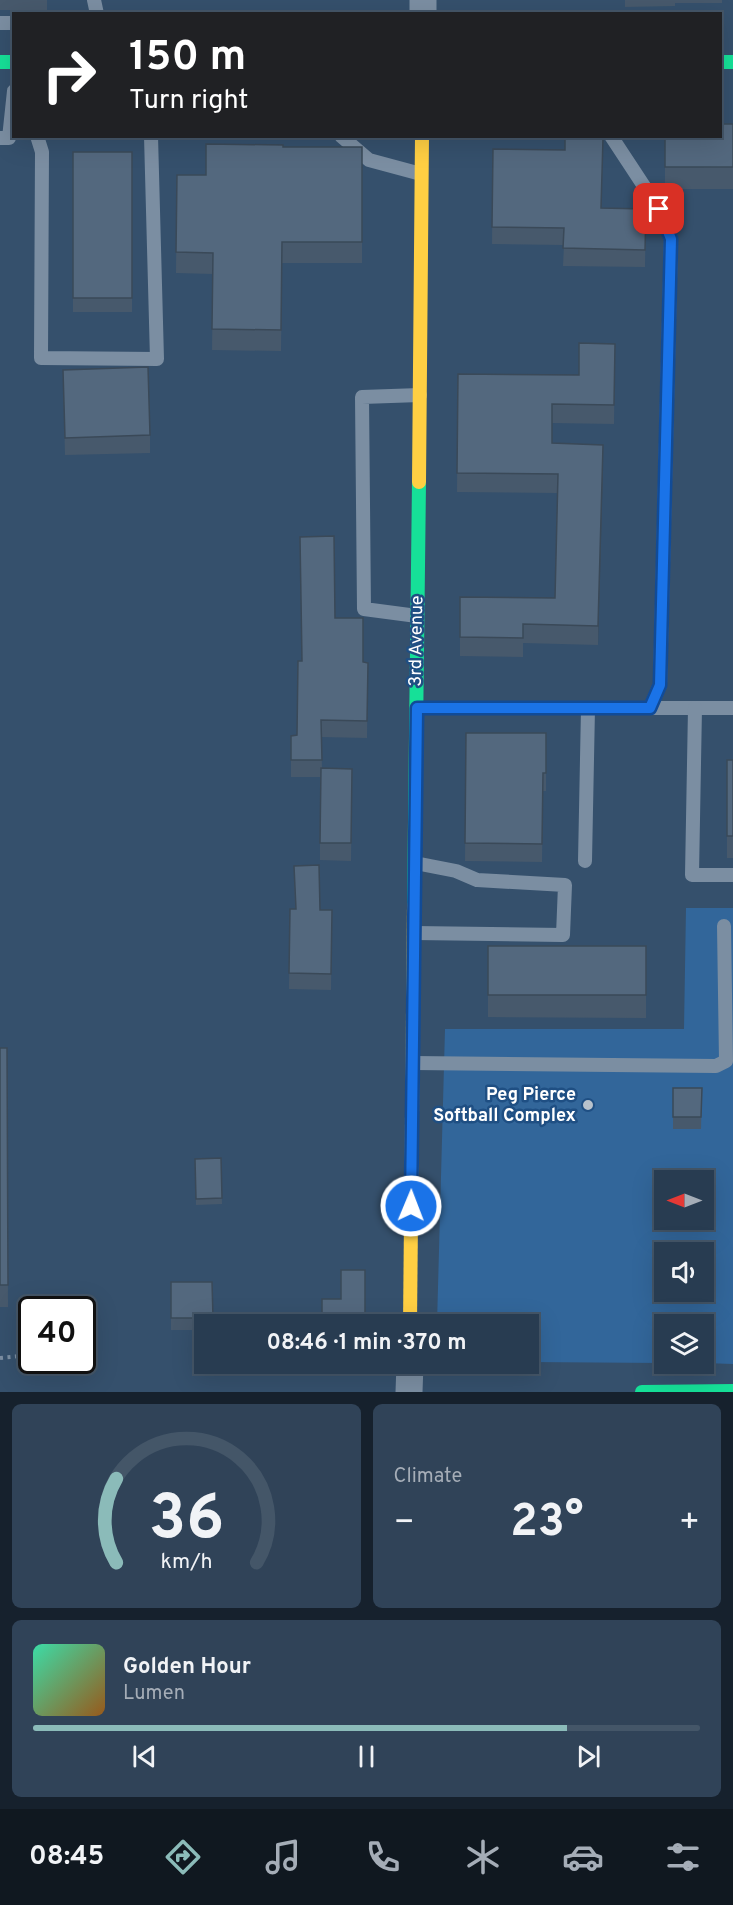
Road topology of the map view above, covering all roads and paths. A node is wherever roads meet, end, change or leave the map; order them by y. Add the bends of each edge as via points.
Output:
1 (12, 110) edge
2 (0, 138) edge
3 (38, 138) edge
4 (151, 138) edge
5 (343, 138) edge
6 (422, 138) edge
7 (613, 138) edge
8 (422, 174) junction
9 (420, 394) junction
10 (417, 616) junction
11 (417, 708) junction
12 (588, 708) junction
13 (650, 708) junction
14 (695, 708) junction
15 (733, 708) edge
16 (585, 861) dead end
17 (415, 862) junction
18 (733, 875) edge
19 (724, 926) dead end
20 (414, 933) junction
21 (413, 1063) junction
22 (410, 1314) edge
23 (18, 1356) edge
24 (0, 1358) edge
25 (410, 1374) edge
26 (733, 1391) edge
27 (409, 1392) edge
28 (642, 1392) edge

1 - 2 lane via 9,138
3 - 4 lane via 42,152 41,358 157,359
5 - 8 lane via 369,160
6 - 8 street, 3rd Avenue
7 - 13 lane via 659,209 671,239 660,685
8 - 9 street, 3rd Avenue
9 - 10 street, 3rd Avenue
9 - 10 lane via 362,397 364,609
10 - 11 street, 3rd Avenue
11 - 12 lane
11 - 17 street, 3rd Avenue
12 - 13 lane
12 - 16 lane
13 - 14 lane
14 - 15 lane
14 - 18 lane via 692,875
17 - 20 street, 3rd Avenue
17 - 20 lane via 477,880 565,885 563,935
19 - 21 lane via 726,1061 716,1066
20 - 21 street, 3rd Avenue
21 - 22 street, 3rd Avenue
23 - 24 path
25 - 27 street
26 - 28 street

